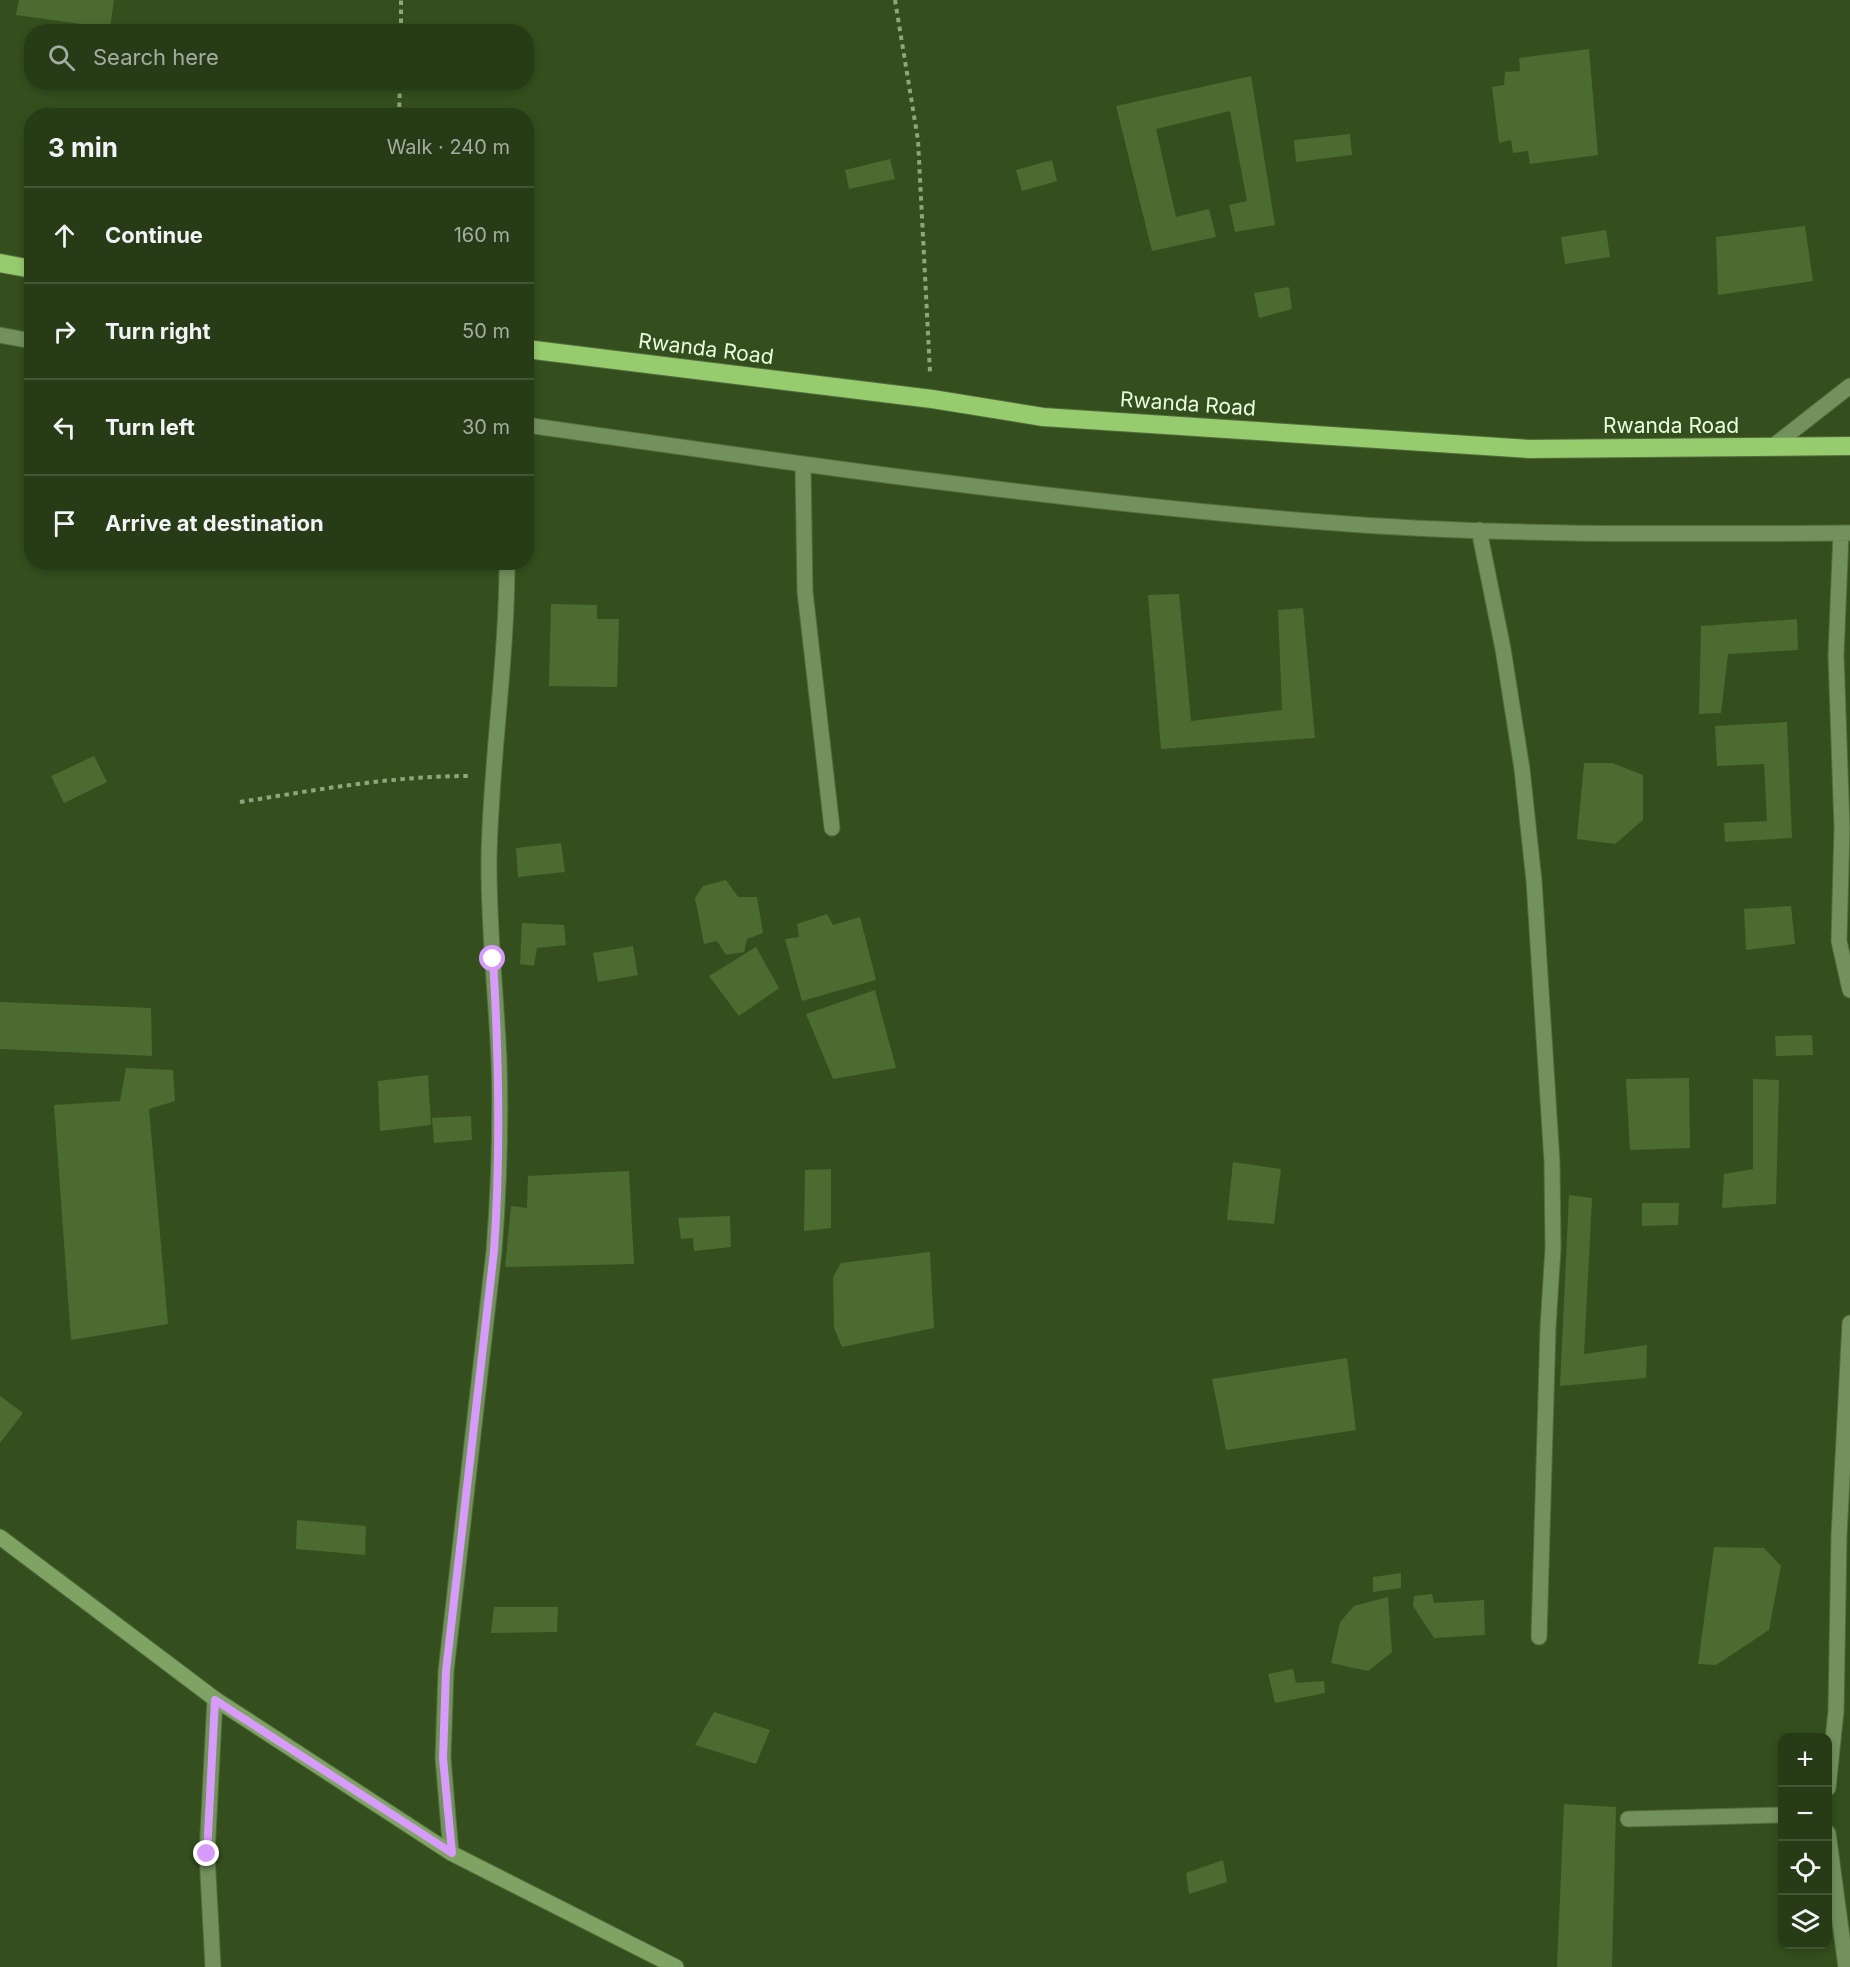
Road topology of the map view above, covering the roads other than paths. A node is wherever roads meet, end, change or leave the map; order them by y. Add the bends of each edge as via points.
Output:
1 (0, 263) edge
2 (24, 267) edge
3 (0, 335) edge
4 (24, 340) edge
5 (534, 350) edge
6 (1850, 386) edge
7 (534, 426) edge
8 (1850, 446) edge
9 (1772, 447) junction
10 (803, 466) junction
11 (1479, 530) junction
12 (1845, 533) edge
13 (507, 570) edge
14 (832, 828) dead end
15 (1850, 990) edge
16 (1850, 1323) edge
17 (0, 1537) edge
18 (1539, 1637) dead end
19 (215, 1700) junction
20 (1827, 1787) edge
21 (1778, 1815) edge
22 (1628, 1820) dead end
23 (1828, 1841) edge
24 (452, 1853) junction
25 (213, 1967) edge
26 (676, 1967) edge
27 (1846, 1967) edge

1 - 2 highway
3 - 4 street
5 - 9 highway, Rwanda Road via 932,399 1043,417 1529,449
6 - 9 street
7 - 10 street
8 - 9 highway, Rwanda Road
10 - 11 street via 1076,500 1325,523
10 - 14 street via 805,592
11 - 12 street
11 - 18 street via 1522,770 1534,881 1552,1162 1553,1248
12 - 15 street via 1836,655 1842,828 1839,941
13 - 24 street via 507,619 492,776 489,859 499,1061 499,1182 446,1671 443,1758
16 - 20 street via 1839,1536 1836,1711
17 - 19 street
19 - 24 street
19 - 25 street via 207,1854
21 - 22 street
23 - 27 street
24 - 26 street

